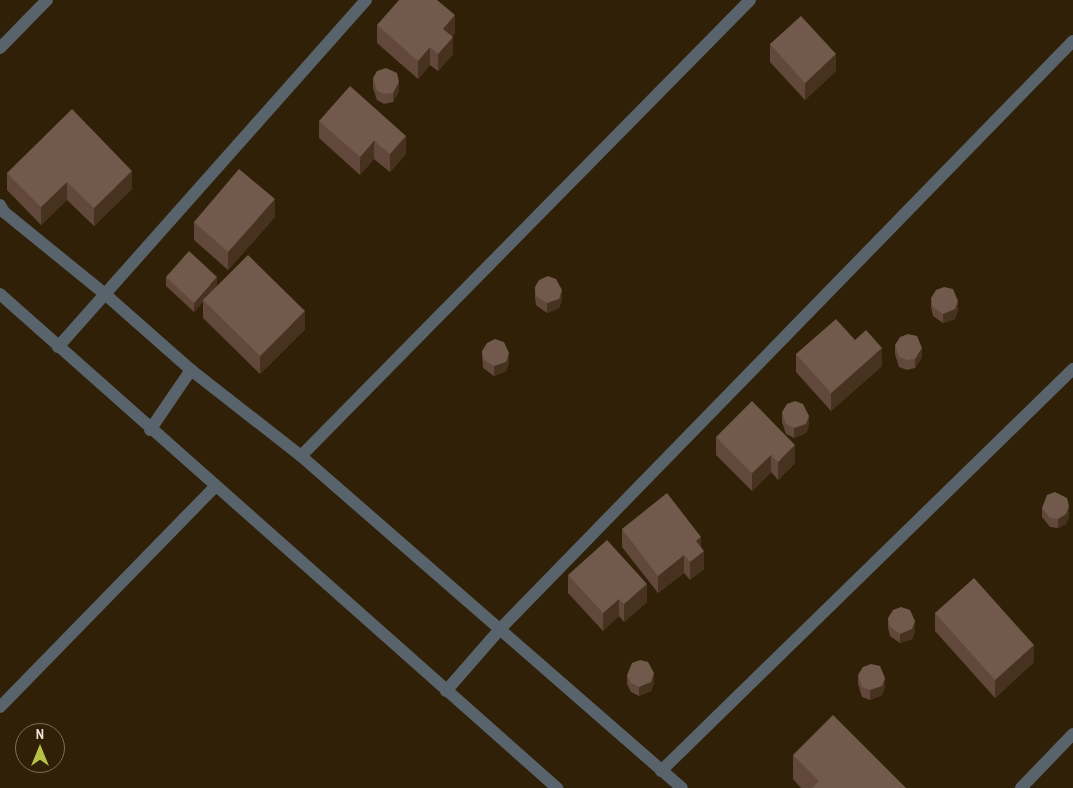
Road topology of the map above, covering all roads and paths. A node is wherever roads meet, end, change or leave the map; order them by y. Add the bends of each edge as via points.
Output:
1 (47, 0) edge
2 (366, 0) edge
3 (750, 0) edge
4 (1073, 41) edge
5 (0, 48) edge
6 (0, 205) edge
7 (0, 294) edge
8 (106, 295) junction
9 (58, 347) junction
10 (191, 370) junction
11 (1073, 370) edge
12 (150, 430) junction
13 (301, 456) junction
14 (215, 487) junction
15 (500, 630) junction
16 (446, 691) junction
17 (0, 707) edge
18 (1073, 734) edge
19 (661, 771) junction
20 (557, 788) edge
21 (682, 788) edge
22 (1021, 788) edge

1 - 5 street
2 - 8 street
3 - 13 street
4 - 15 street
6 - 8 street via 4,212
7 - 9 street
8 - 9 street
8 - 10 street
9 - 12 street
10 - 12 street
10 - 13 street
11 - 19 street
12 - 14 street
13 - 15 street
14 - 16 street
14 - 17 street
15 - 16 street
15 - 19 street
16 - 20 street
18 - 22 street
19 - 21 street

